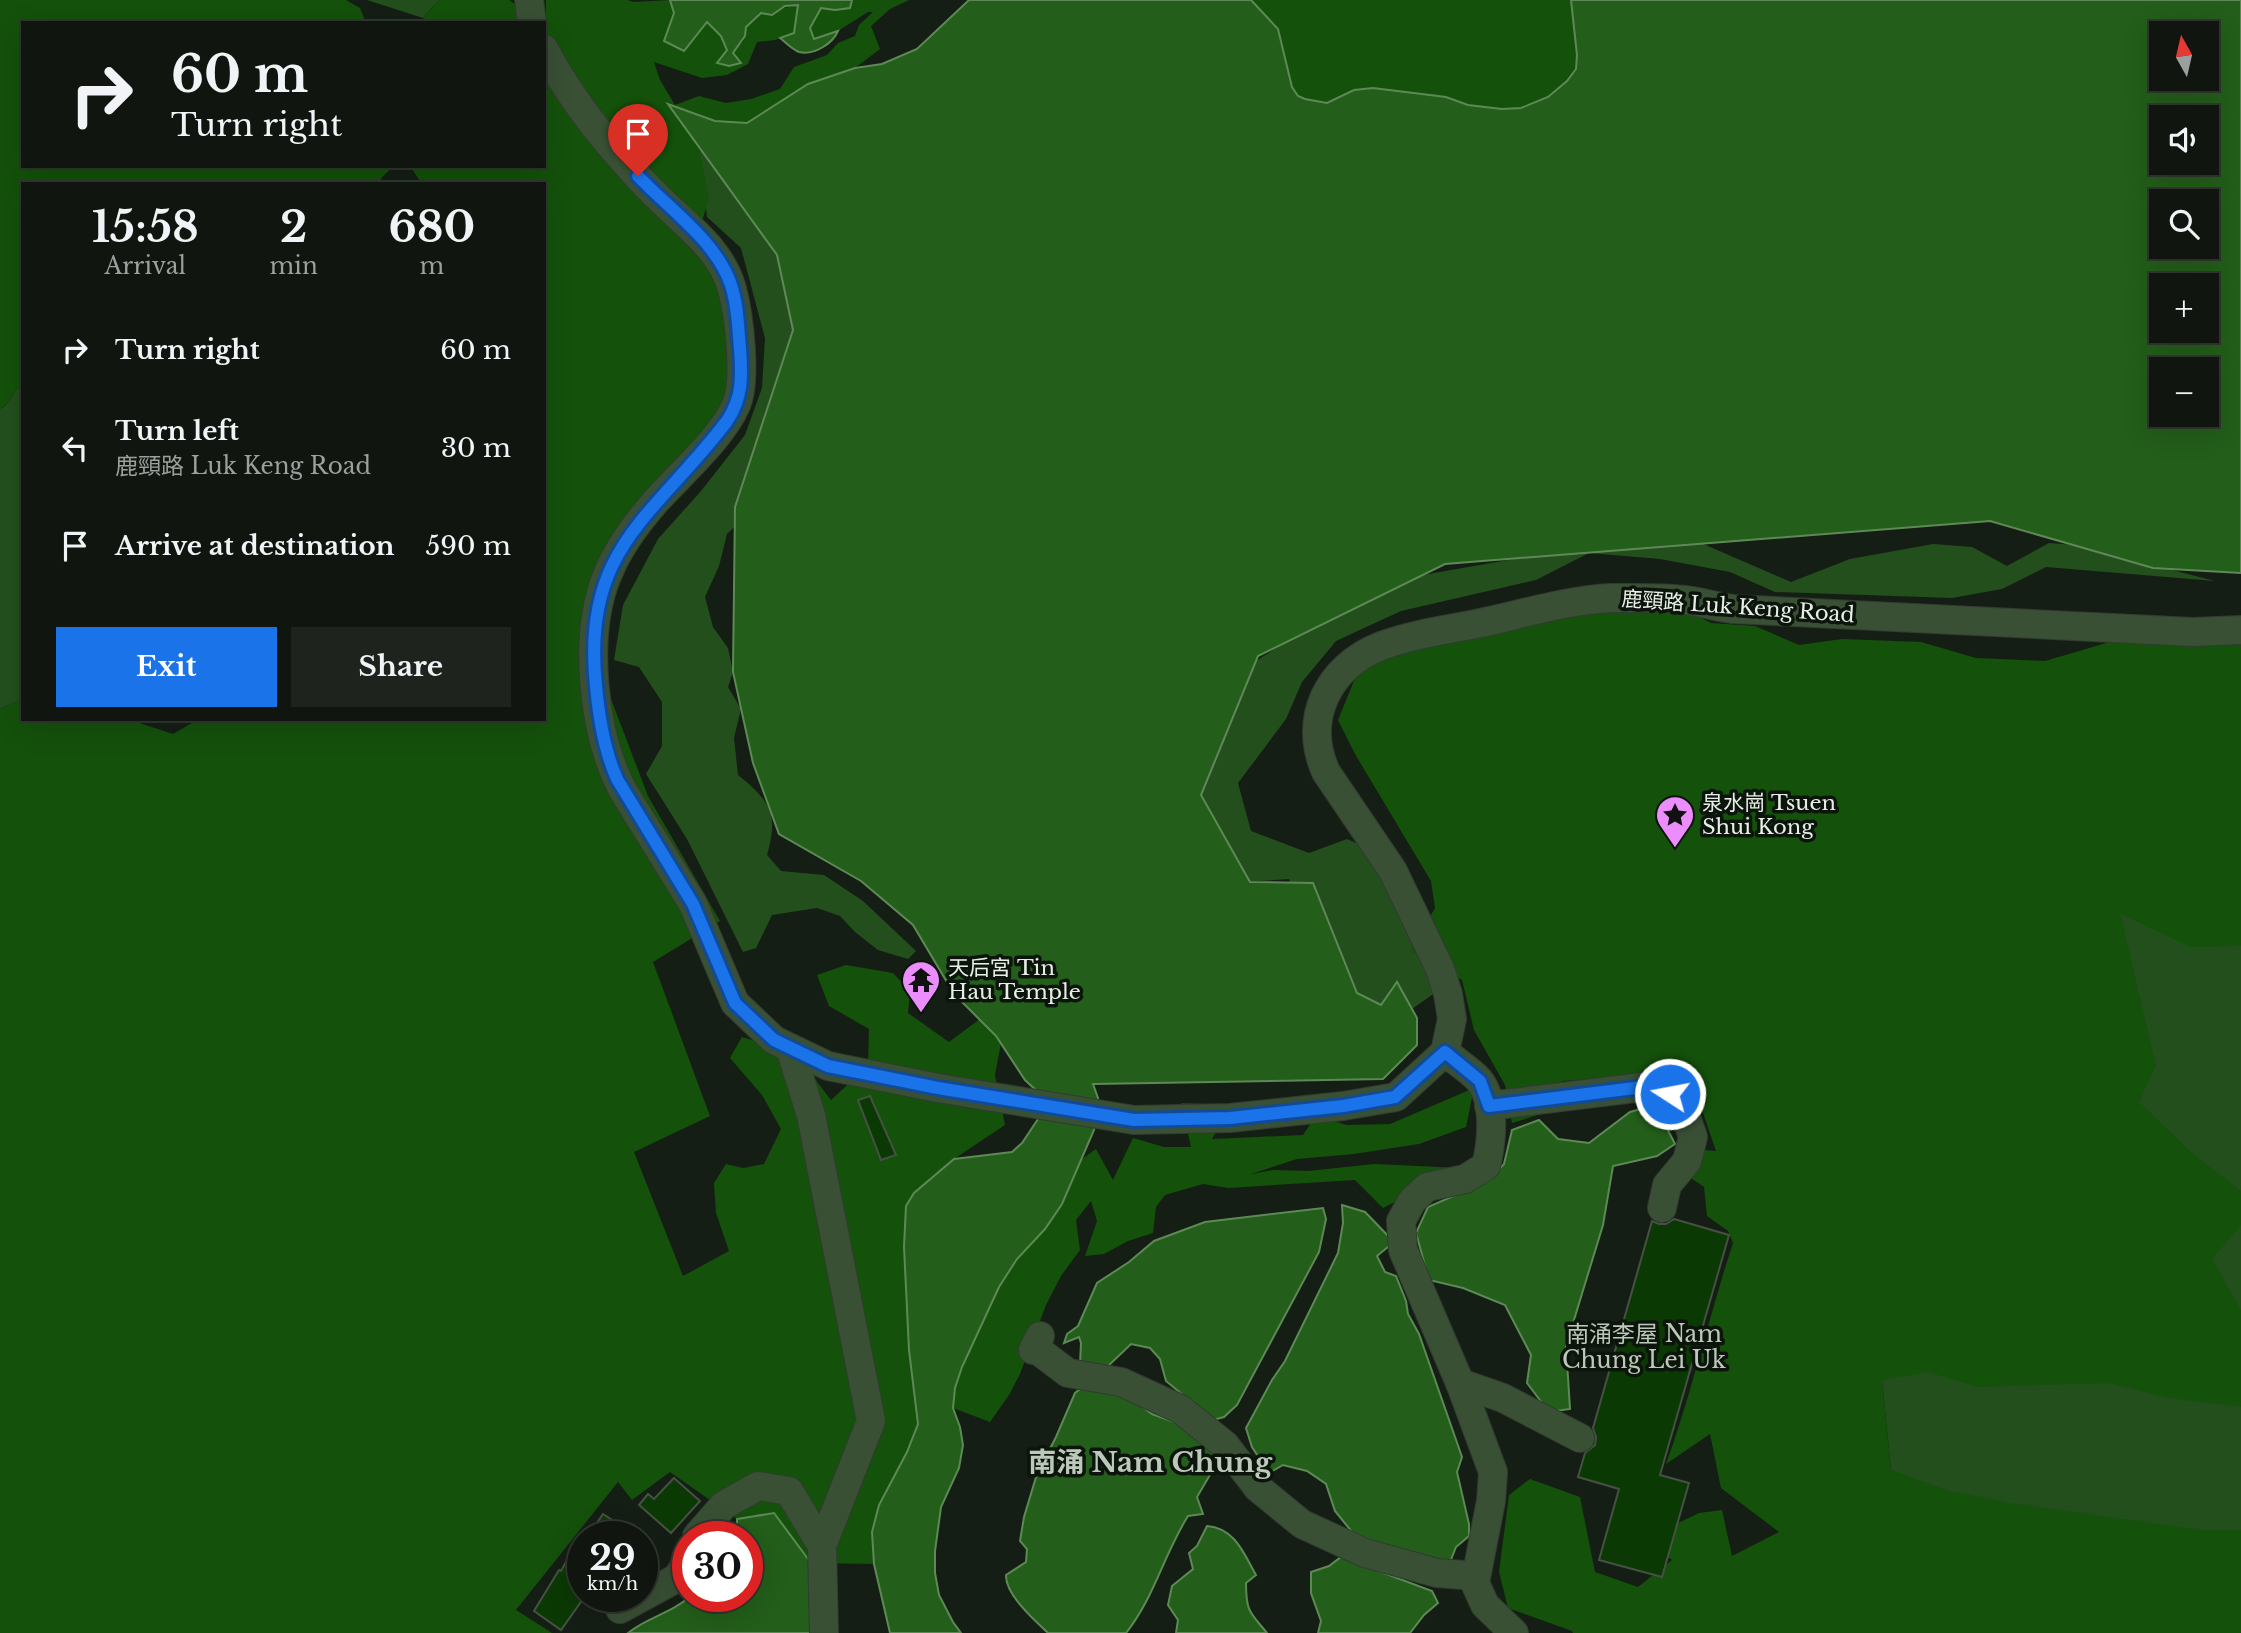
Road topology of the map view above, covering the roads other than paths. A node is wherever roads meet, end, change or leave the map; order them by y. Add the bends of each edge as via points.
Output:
1 (529, 0) edge
2 (532, 21) edge
3 (546, 52) edge
4 (2241, 630) edge
5 (790, 1048) junction
6 (1445, 1052) junction
7 (1489, 1106) junction
8 (1662, 1208) dead end
9 (1040, 1336) dead end
10 (1460, 1383) junction
11 (1580, 1438) dead end
12 (710, 1521) edge
13 (821, 1546) junction
14 (1476, 1576) junction
15 (824, 1633) edge
16 (1514, 1633) edge

1 - 2 street
3 - 5 street via 576,103 612,148 712,250 734,296 742,377 737,405 640,521 610,567 597,610 595,679 613,770 693,904 735,1003 774,1040
4 - 6 street, 鹿頸路 Luk Keng Road via 2193,632 1613,598 1405,639 1371,651 1329,689 1317,717 1317,743 1326,772 1393,872 1440,969 1452,1019
5 - 6 street via 828,1066 1134,1120 1230,1118 1395,1097
5 - 13 street via 811,1115 871,1421
6 - 7 street via 1480,1081
7 - 8 street via 1651,1086 1670,1094 1693,1137 1687,1161 1667,1185
7 - 10 street via 1492,1143 1486,1166 1465,1179 1427,1187 1412,1200 1401,1221 1403,1250
9 - 14 street via 1033,1350 1068,1373 1121,1382 1180,1409 1225,1445 1258,1489 1302,1524 1365,1553 1437,1573
10 - 11 street via 1503,1398
10 - 14 street via 1493,1472
12 - 13 street via 724,1505 758,1486 789,1491
13 - 15 street
14 - 16 street via 1485,1605

